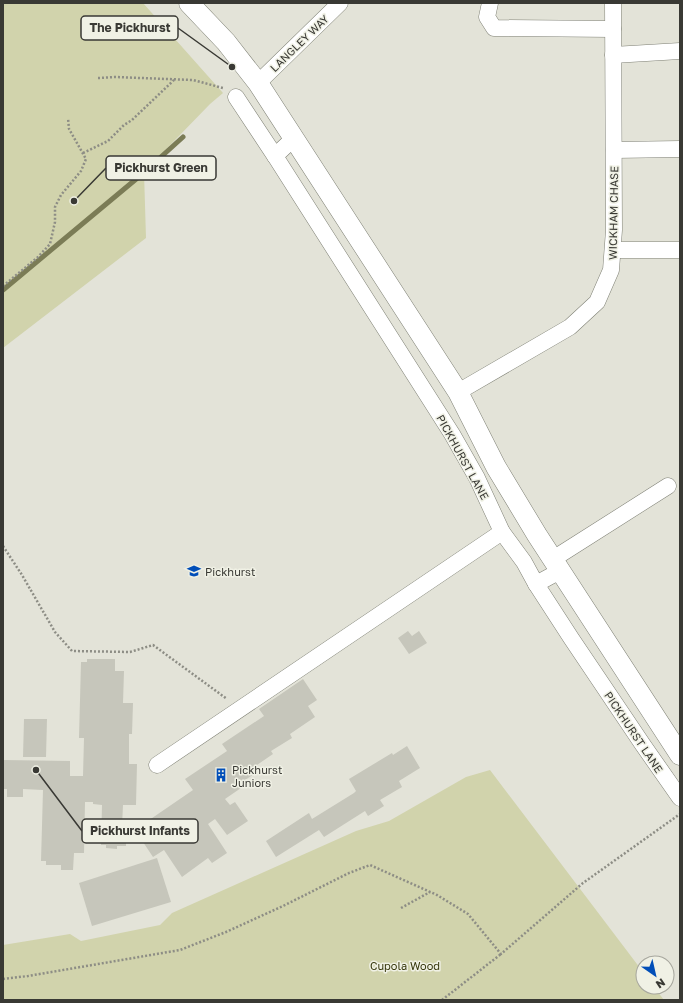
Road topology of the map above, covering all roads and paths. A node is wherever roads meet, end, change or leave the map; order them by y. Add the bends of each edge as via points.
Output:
1 (340, 3) edge
2 (490, 3) edge
3 (613, 3) edge
4 (194, 5) edge
5 (613, 29) junction
6 (680, 51) edge
7 (613, 55) junction
8 (98, 78) dead end
9 (175, 79) junction
10 (258, 83) junction
11 (236, 97) joint
12 (68, 118) dead end
13 (294, 138) junction
14 (680, 149) edge
15 (614, 150) junction
16 (83, 153) junction
17 (275, 156) junction
18 (613, 250) junction
19 (680, 250) edge
20 (3, 286) edge
21 (458, 392) junction
22 (496, 467) junction
23 (477, 478) junction
24 (668, 486) dead end
25 (502, 532) junction
26 (3, 546) edge
27 (556, 565) junction
28 (536, 584) junction
29 (241, 708) junction
30 (677, 751) edge
31 (654, 761) junction
32 (157, 765) dead end
33 (680, 798) edge
34 (680, 814) edge
35 (430, 892) junction
36 (400, 908) dead end
37 (501, 954) junction
38 (3, 979) edge
39 (442, 1000) edge

1 - 10 street, LANGLEY WAY
2 - 5 street via 487,17 494,28
3 - 5 street, WICKHAM CHASE
4 - 10 main road
5 - 7 street, WICKHAM CHASE
6 - 7 street
7 - 15 street, WICKHAM CHASE
8 - 9 path via 115,76
9 - 11 path via 193,80 228,88
9 - 16 path via 108,141
10 - 13 main road
11 - 17 street, PICKHURST LANE
12 - 16 path via 69,129
13 - 17 street
13 - 21 main road
14 - 15 street
15 - 18 street, WICKHAM CHASE
16 - 20 path via 86,159 81,171 55,206 55,222 50,244
17 - 23 street, PICKHURST LANE via 452,434
18 - 19 street
18 - 21 street, WICKHAM CHASE via 611,270 597,302 570,327
21 - 22 main road
22 - 23 street
22 - 27 main road
23 - 25 street, PICKHURST LANE
24 - 27 street
25 - 28 street, PICKHURST LANE
25 - 29 street
26 - 29 path via 55,632 72,651 130,652 153,646
27 - 28 street
27 - 30 main road
28 - 31 street, PICKHURST LANE
29 - 32 street
30 - 31 street
31 - 33 street, PICKHURST LANE
34 - 37 path via 583,883
35 - 36 path
35 - 37 path via 468,914
35 - 38 path via 370,865 226,932 180,950
37 - 39 path

